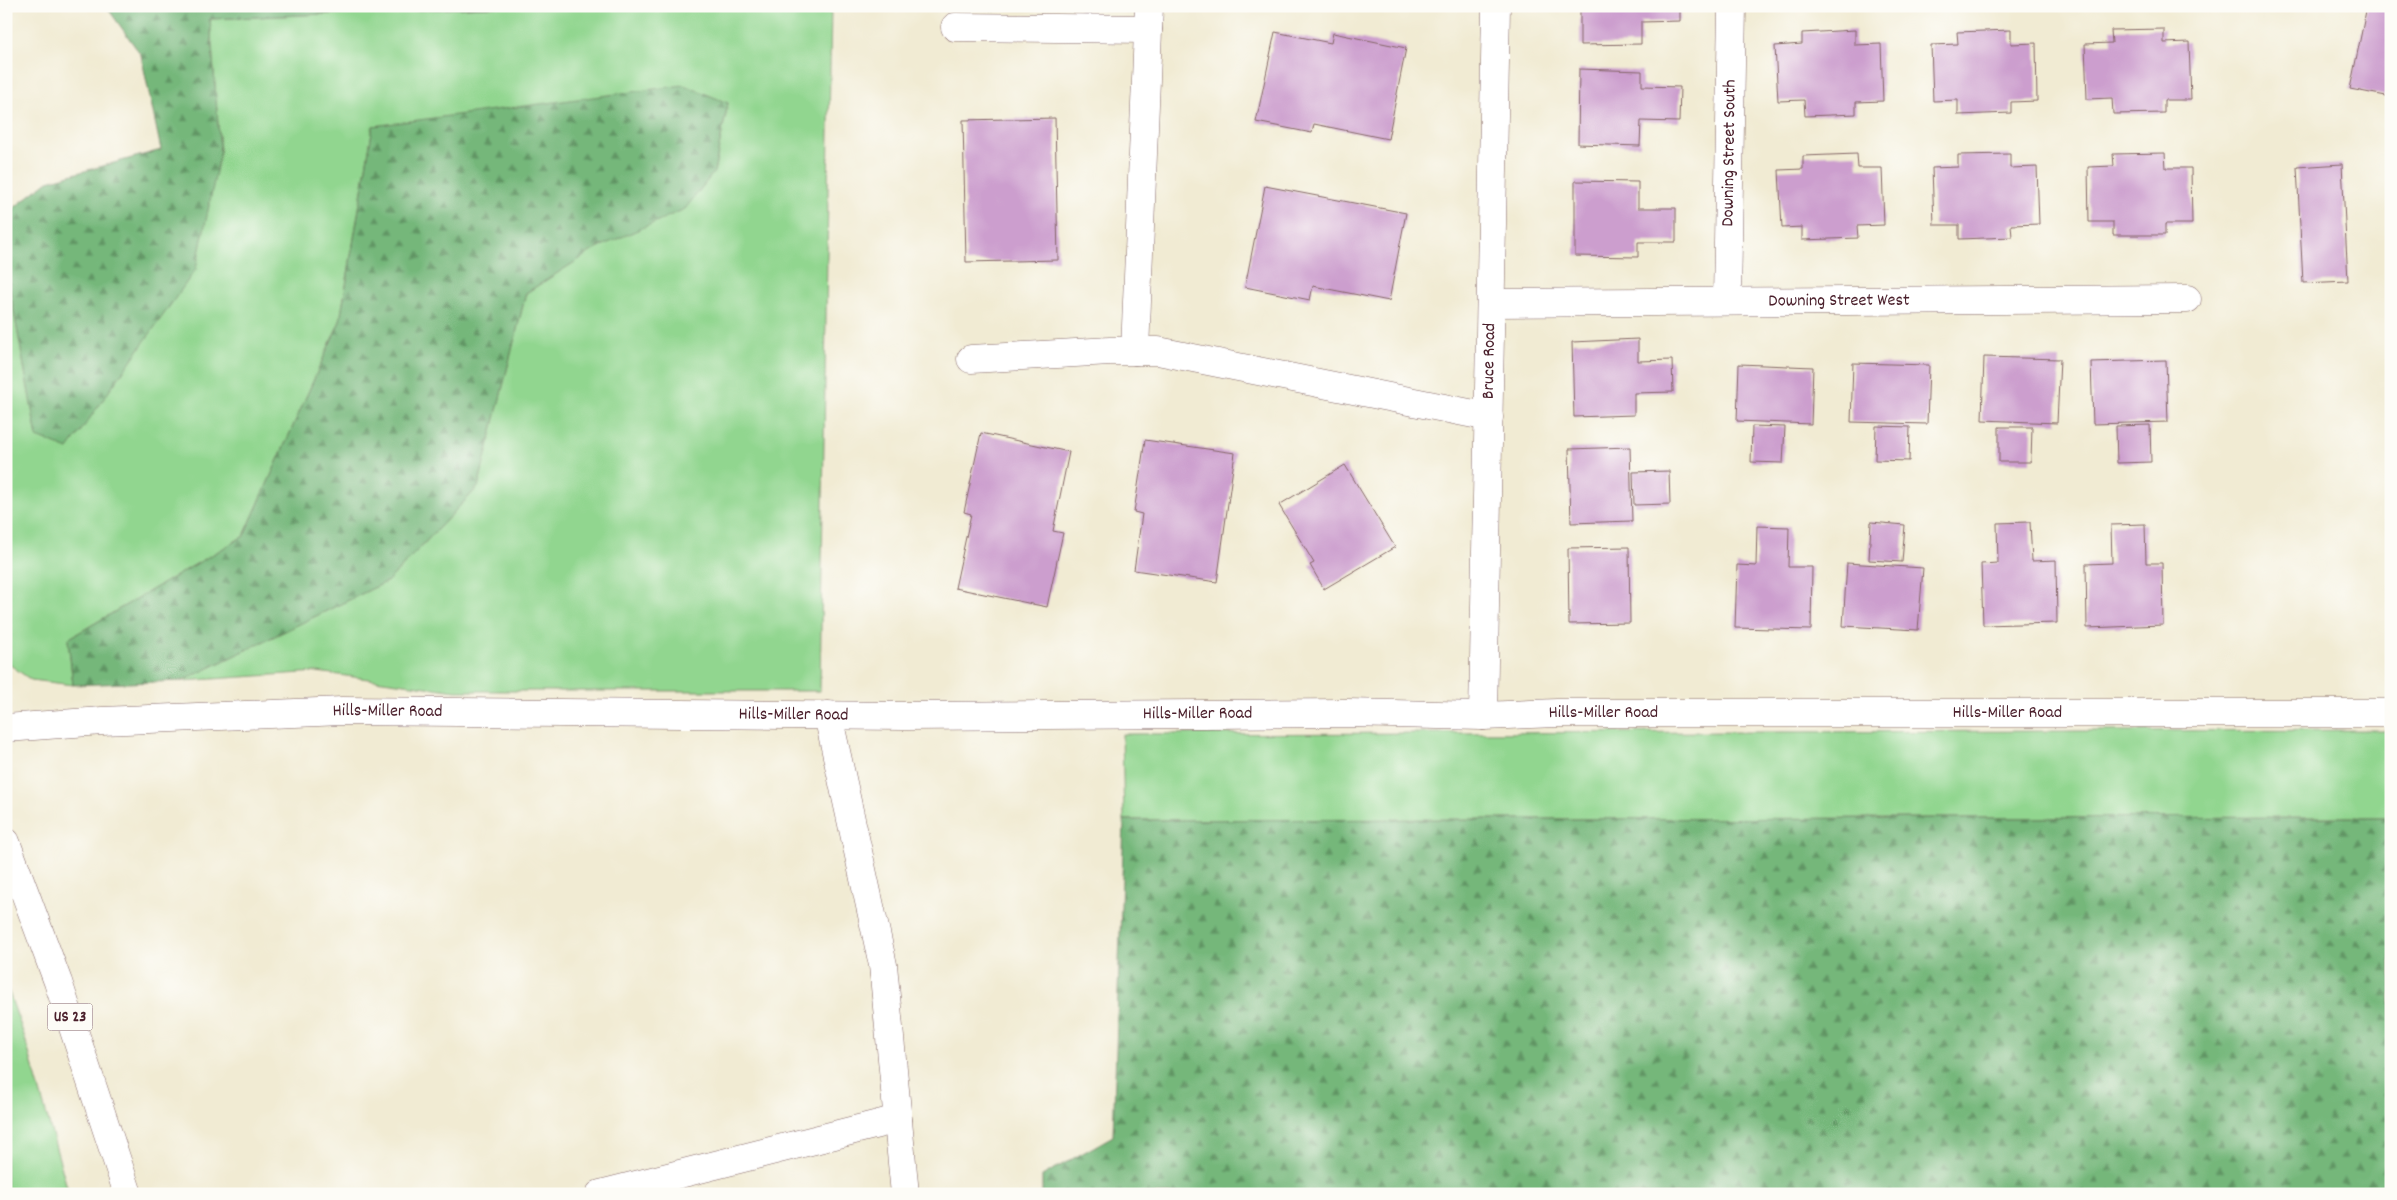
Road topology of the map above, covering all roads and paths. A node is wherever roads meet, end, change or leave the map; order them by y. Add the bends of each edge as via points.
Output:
1 (1496, 6) edge
2 (1732, 6) edge
3 (1149, 18) edge
4 (956, 27) dead end
5 (2187, 299) dead end
6 (1727, 301) junction
7 (1491, 304) junction
8 (1135, 351) junction
9 (971, 359) dead end
10 (1489, 417) junction
11 (2391, 713) edge
12 (828, 715) junction
13 (1483, 716) junction
14 (6, 728) edge
15 (6, 842) edge
16 (898, 1119) junction
17 (128, 1194) edge
18 (600, 1194) edge
19 (904, 1194) edge

1 - 7 main road, Bruce Road
2 - 6 main road, Downing Street South
3 - 4 main road
3 - 8 main road
5 - 6 main road, Downing Street West
6 - 7 main road, Downing Street West
7 - 10 main road, Bruce Road
8 - 9 main road
8 - 10 main road via 1158,351
10 - 13 main road, Bruce Road
11 - 13 main road, Hills-Miller Road
12 - 13 main road, Hills-Miller Road via 1347,713
12 - 14 main road, Hills-Miller Road via 342,712
12 - 16 main road via 883,965
15 - 17 main road, US 23 via 61,991
16 - 18 main road
16 - 19 main road

